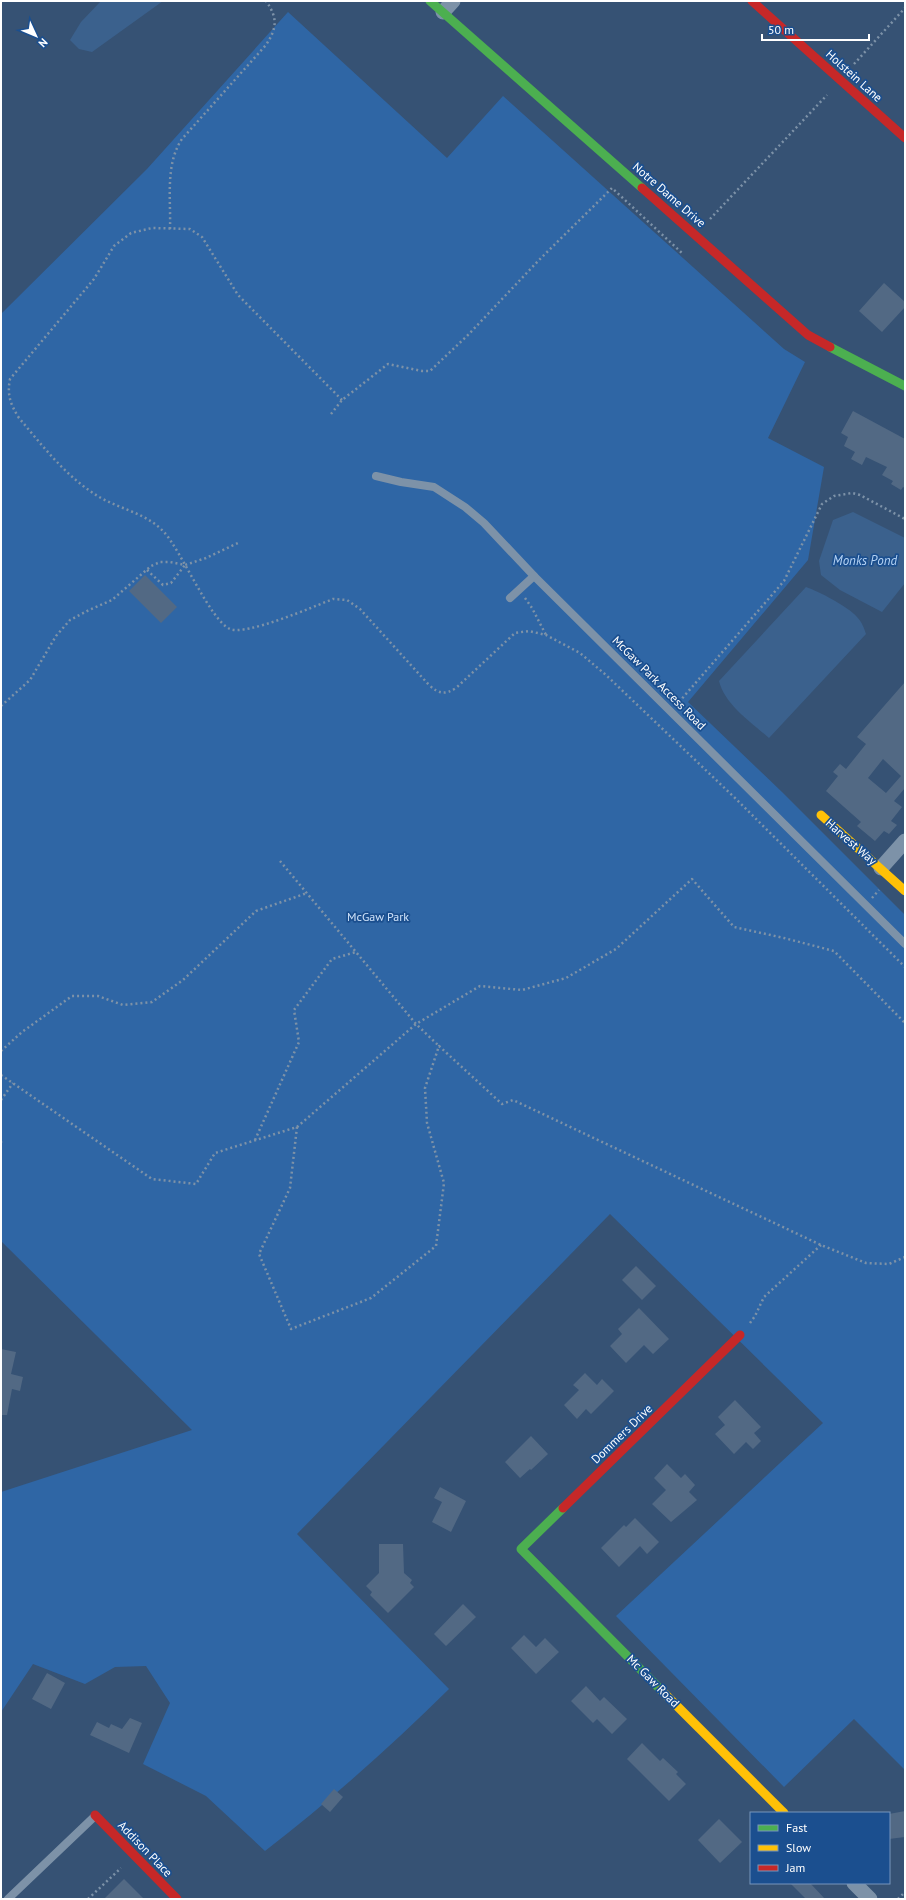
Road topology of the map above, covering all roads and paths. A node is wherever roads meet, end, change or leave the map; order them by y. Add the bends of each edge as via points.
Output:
1 (266, 1) edge
2 (430, 1) edge
3 (453, 1) edge
4 (752, 1) edge
5 (905, 8) edge
6 (443, 12) junction
7 (854, 64) dead end
8 (826, 94) dead end
9 (905, 138) edge
10 (710, 219) dead end
11 (170, 229) junction
12 (682, 253) dead end
13 (905, 386) edge
14 (342, 400) junction
15 (330, 414) dead end
16 (376, 476) dead end
17 (905, 519) edge
18 (238, 543) dead end
19 (185, 565) junction
20 (147, 570) junction
21 (534, 576) junction
22 (519, 590) junction
23 (510, 598) dead end
24 (546, 636) junction
25 (679, 702) dead end
26 (1, 706) edge
27 (821, 815) dead end
28 (905, 841) edge
29 (280, 861) dead end
30 (881, 868) junction
31 (905, 891) edge
32 (307, 893) junction
33 (905, 944) edge
34 (356, 952) junction
35 (905, 967) edge
36 (905, 1023) edge
37 (416, 1024) junction
38 (439, 1046) junction
39 (1, 1051) edge
40 (1, 1075) edge
41 (13, 1082) junction
42 (1, 1100) edge
43 (296, 1127) junction
44 (255, 1140) junction
45 (1, 1141) edge
46 (1, 1144) edge
47 (821, 1245) junction
48 (905, 1257) edge
49 (740, 1335) joint
50 (521, 1549) joint
51 (783, 1812) edge
52 (95, 1815) joint
53 (121, 1868) dead end
54 (855, 1884) edge
55 (905, 1892) edge
56 (8, 1899) edge
57 (88, 1899) edge
58 (177, 1899) edge
59 (870, 1899) edge
60 (898, 1899) edge

1 - 11 path via 275,18 266,45 175,149 171,170
2 - 6 street, Notre Dame Drive
3 - 6 street
4 - 9 street, Holstein Lane
5 - 7 path
6 - 13 street, Notre Dame Drive via 808,335
8 - 10 path
11 - 14 path via 190,229 202,237 238,295
11 - 19 path via 152,228 131,233 114,246 94,279 10,379 8,391 19,418 77,481 102,499 137,512 156,524 177,549
12 - 14 path via 612,188 430,371 388,364
14 - 15 path
16 - 21 lane, McGaw Park Access Road via 434,487 484,523
17 - 25 path via 852,494 834,496 822,504 784,581
18 - 19 path
19 - 20 path via 160,562
19 - 20 path via 171,583 163,585
19 - 24 path via 217,617 230,629 247,630 334,599 347,600 360,609 429,685 441,693 456,688 515,633 529,631
20 - 26 path via 112,600 70,620 56,636 30,680
21 - 22 lane
21 - 33 lane, McGaw Park Access Road
22 - 23 lane
22 - 24 path via 532,608
24 - 35 path via 569,646 592,662 802,863
27 - 30 street, Harvest Way
28 - 30 street, Harvest Way
29 - 32 path
30 - 31 street, Harvest Way
32 - 34 path
32 - 39 path via 256,912 183,980 152,1002 124,1005 98,996 72,996 22,1032
34 - 37 path
34 - 44 path via 332,959 294,1010 299,1042
36 - 37 path via 834,951 734,927 692,879 616,949 566,978 522,990 480,986
37 - 38 path
37 - 43 path
38 - 43 path via 426,1088 428,1123 444,1183 436,1246 371,1298 291,1329 259,1254 290,1188
38 - 47 path via 502,1104 513,1100
40 - 41 path
41 - 42 path
41 - 44 path via 152,1179 196,1184 215,1153
43 - 44 path
45 - 46 path
47 - 48 path via 866,1263 889,1264
47 - 49 path via 764,1297 756,1316
49 - 50 street, Dommers Drive
50 - 51 street, Mc Gaw Road
52 - 56 lane
52 - 58 street, Addison Place
53 - 57 path
54 - 59 street
55 - 60 path

